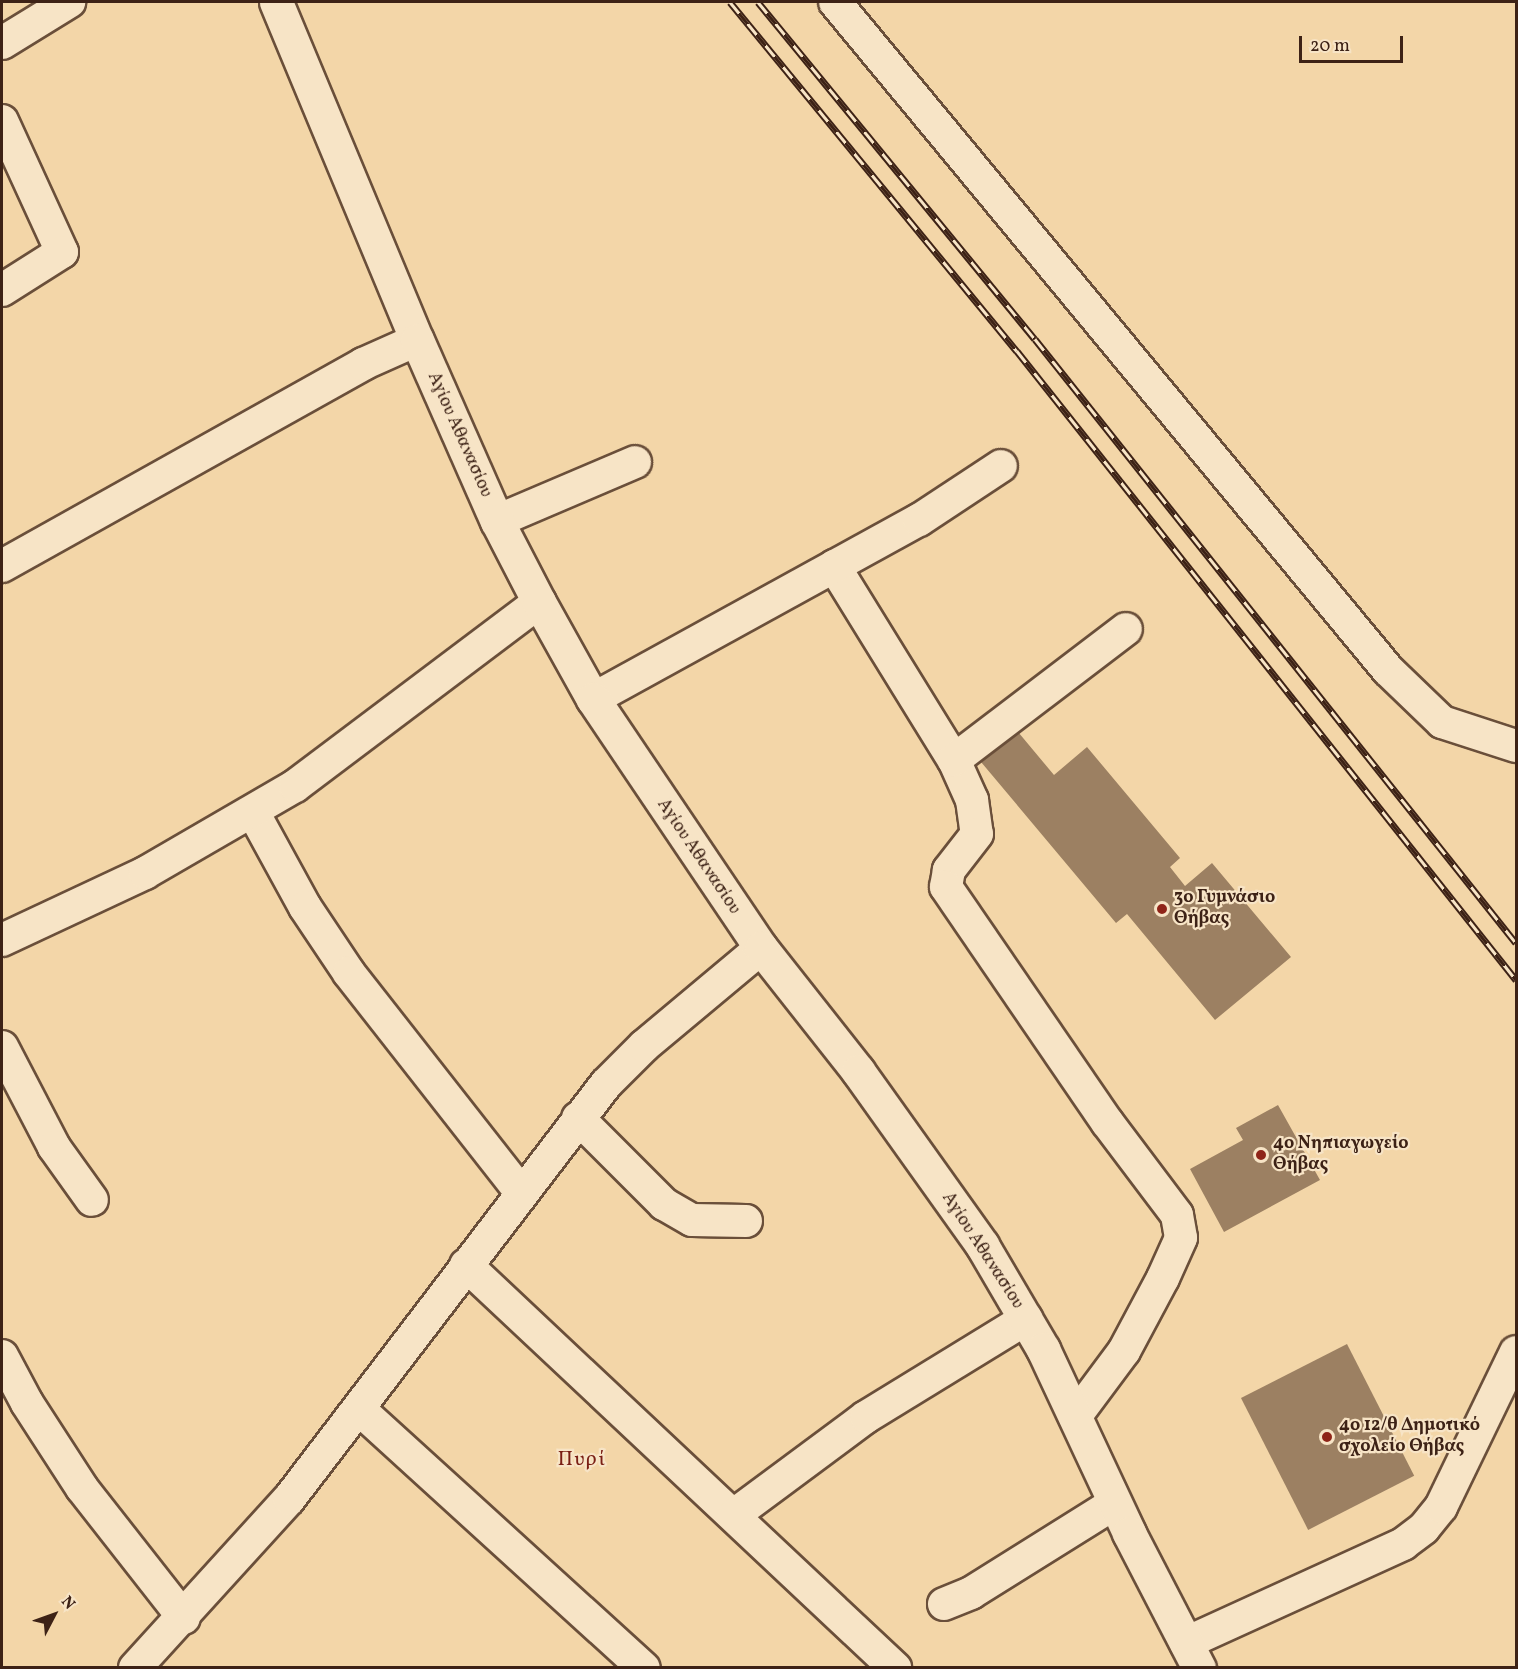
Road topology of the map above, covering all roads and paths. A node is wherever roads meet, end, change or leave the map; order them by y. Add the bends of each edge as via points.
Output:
1 (69, 2) edge
2 (276, 2) edge
3 (835, 2) edge
4 (2, 43) edge
5 (2, 122) edge
6 (2, 290) edge
7 (417, 340) junction
8 (635, 462) dead end
9 (1001, 466) dead end
10 (497, 521) junction
11 (2, 566) edge
12 (834, 566) junction
13 (539, 602) junction
14 (1126, 629) dead end
15 (593, 699) junction
16 (1516, 746) edge
17 (954, 760) junction
18 (253, 812) junction
19 (2, 940) edge
20 (760, 948) junction
21 (2, 1047) edge
22 (578, 1118) junction
23 (521, 1192) junction
24 (92, 1200) dead end
25 (746, 1221) dead end
26 (466, 1265) junction
27 (1026, 1319) junction
28 (1516, 1352) edge
29 (2, 1356) edge
30 (359, 1408) junction
31 (1075, 1417) junction
32 (1115, 1503) junction
33 (734, 1515) junction
34 (945, 1604) dead end
35 (184, 1618) junction
36 (1193, 1655) edge
37 (135, 1668) edge
38 (644, 1668) edge
39 (895, 1668) edge

1 - 4 street
2 - 7 main road, Αγίου Αθανασίου
3 - 16 street via 1388,670 1442,722
5 - 6 street via 62,252
7 - 10 main road, Αγίου Αθανασίου
7 - 11 street via 363,364
8 - 10 street
9 - 12 street via 920,520
10 - 13 main road, Αγίου Αθανασίου
12 - 15 street
12 - 17 street
13 - 15 main road, Αγίου Αθανασίου
13 - 18 street via 296,786
14 - 17 street
15 - 20 main road, Αγίου Αθανασίου
17 - 31 street via 972,800 977,834 949,870 946,887 1107,1122 1177,1215 1181,1238 1124,1351
18 - 19 street via 145,873
18 - 23 street via 305,907 350,973
20 - 22 street via 644,1046
20 - 27 main road, Αγίου Αθανασίου via 858,1071 982,1245
21 - 24 street via 54,1148
22 - 23 street
22 - 25 street via 664,1204 692,1220
23 - 26 street
26 - 30 street
26 - 33 street
27 - 31 main road, Αγίου Αθανασίου
27 - 33 street via 866,1417
28 - 36 street via 1441,1507 1424,1528 1403,1544
29 - 35 street via 82,1488
30 - 35 street via 289,1499
30 - 38 street
31 - 32 main road, Αγίου Αθανασίου
32 - 34 street via 971,1593
32 - 36 main road, Αγίου Αθανασίου
33 - 39 street
35 - 37 street

